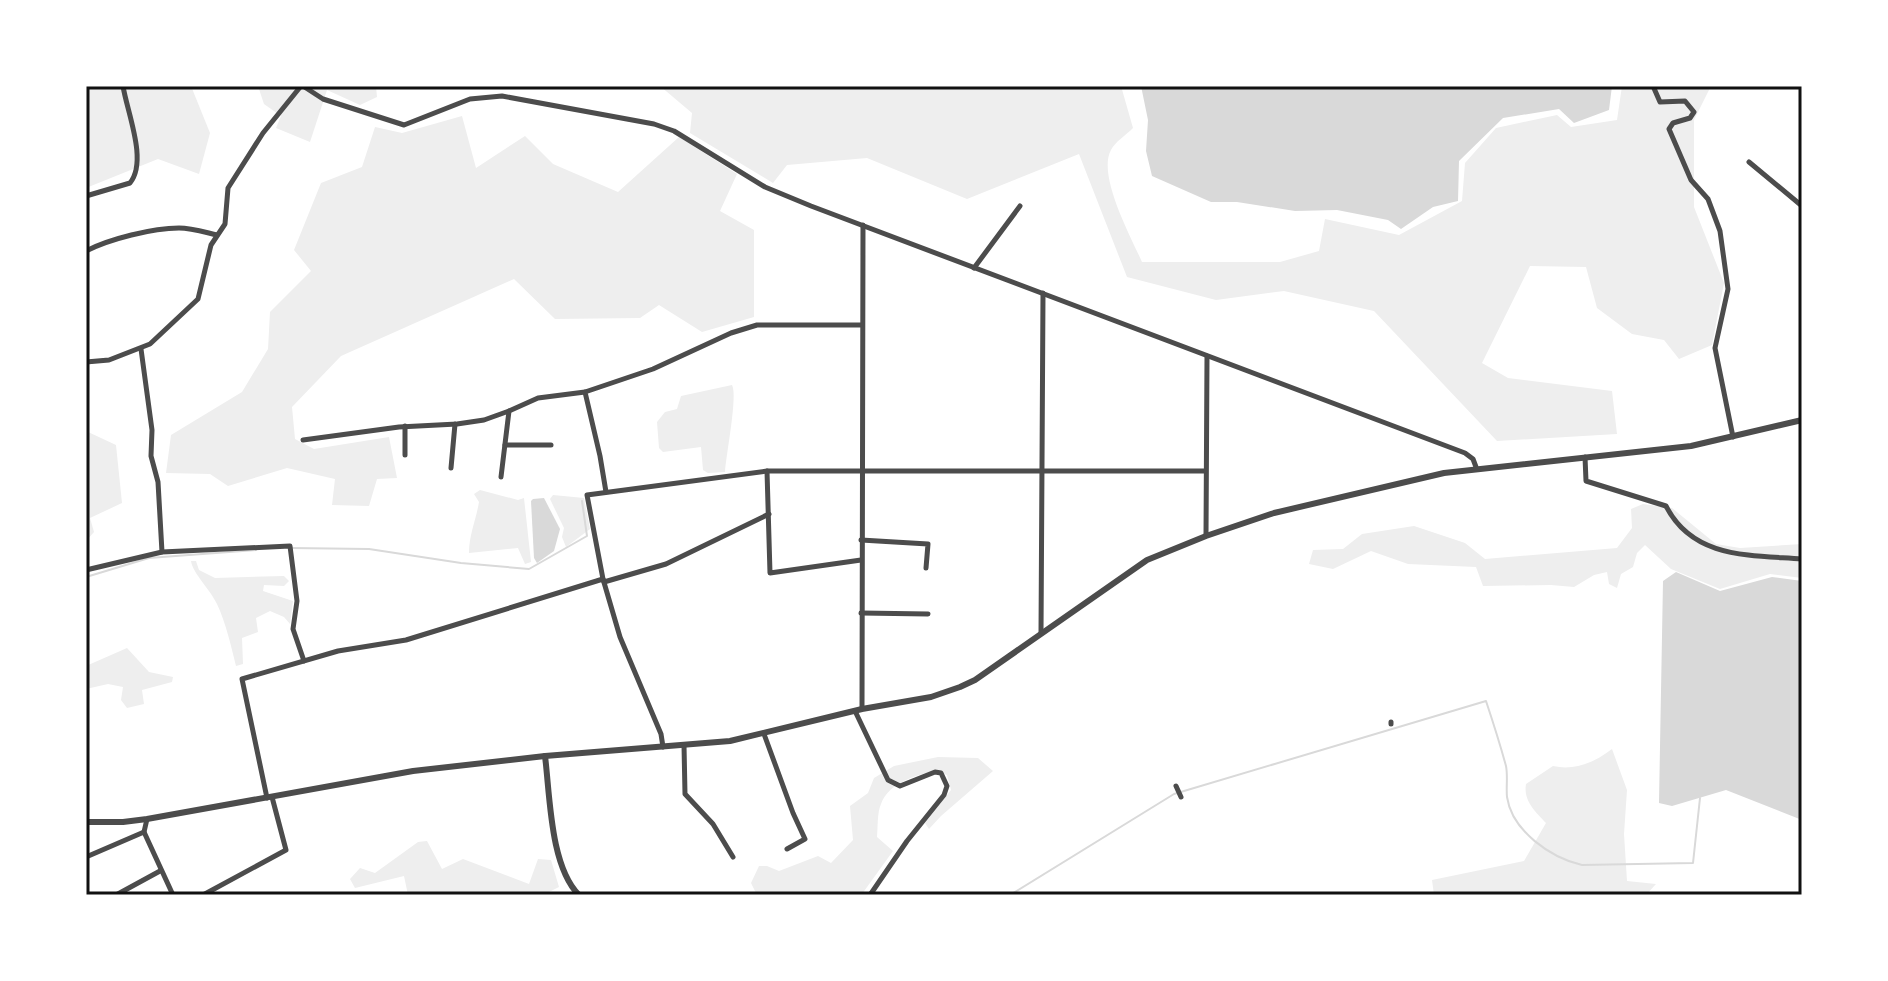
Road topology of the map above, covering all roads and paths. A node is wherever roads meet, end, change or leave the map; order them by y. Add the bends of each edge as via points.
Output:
1 (123, 86) edge
2 (302, 86) edge
3 (1653, 86) edge
4 (1749, 162) dead end
5 (86, 196) edge
6 (1020, 206) dead end
7 (1802, 206) edge
8 (863, 225) junction
9 (217, 235) junction
10 (86, 251) edge
11 (974, 268) junction
12 (1043, 293) junction
13 (861, 325) junction
14 (141, 349) junction
15 (1207, 356) junction
16 (86, 362) edge
17 (585, 392) junction
18 (509, 411) junction
19 (1802, 420) edge
20 (455, 424) junction
21 (405, 426) junction
22 (1733, 437) junction
23 (303, 440) dead end
24 (505, 445) junction
25 (551, 445) dead end
26 (405, 455) dead end
27 (1585, 457) junction
28 (1476, 467) junction
29 (451, 468) dead end
30 (767, 471) junction
31 (863, 471) junction
32 (1205, 471) junction
33 (1043, 472) junction
34 (501, 477) dead end
35 (606, 492) junction
36 (769, 514) junction
37 (1206, 536) junction
38 (861, 540) junction
39 (162, 552) junction
40 (1802, 559) edge
41 (861, 560) junction
42 (926, 568) dead end
43 (86, 570) edge
44 (604, 580) junction
45 (861, 613) junction
46 (928, 614) dead end
47 (1041, 633) junction
48 (304, 661) junction
49 (858, 710) junction
50 (764, 734) junction
51 (684, 745) junction
52 (663, 747) junction
53 (545, 756) junction
54 (1177, 787) dead end
55 (1181, 797) dead end
56 (270, 798) junction
57 (147, 819) junction
58 (86, 822) edge
59 (144, 832) junction
60 (787, 849) dead end
61 (86, 857) edge
62 (733, 857) dead end
63 (161, 871) junction
64 (116, 895) edge
65 (173, 895) edge
66 (203, 895) edge
67 (579, 895) edge
68 (870, 895) edge

1 - 5 street via 136,140 135,177 126,185
2 - 8 street via 323,99 404,125 470,99 502,96 667,127 765,187
2 - 9 street via 232,181 225,224
3 - 22 street via 1660,102 1685,101 1694,112 1669,129 1691,180 1712,206 1720,231 1728,289 1715,348
4 - 7 street
6 - 11 street
8 - 11 street
8 - 13 street
9 - 10 street via 167,229
9 - 14 street via 198,299
11 - 12 street
12 - 15 street
12 - 33 street
13 - 17 street via 757,325
13 - 31 street
14 - 16 street
14 - 39 street
15 - 28 street via 1465,453
15 - 32 street
17 - 18 street via 538,398
17 - 35 street
18 - 20 street
18 - 24 street
19 - 22 street
20 - 21 street
20 - 29 street
21 - 23 street
21 - 26 street
22 - 27 street
24 - 25 street
24 - 34 street
27 - 28 street
27 - 40 street via 1586,481 1666,506 1698,542 1719,552
28 - 37 street via 1274,513
30 - 31 street
30 - 35 street
30 - 36 street
31 - 33 street
31 - 38 street
32 - 33 street
32 - 37 street
33 - 47 street
35 - 44 street via 587,495
36 - 41 street via 770,573
36 - 44 street via 666,564
37 - 47 street via 1147,560
38 - 41 street
38 - 42 street via 928,544
39 - 43 street
39 - 48 street via 290,546 297,601 293,629
41 - 45 street
44 - 48 street via 406,640
44 - 52 street
45 - 46 street
45 - 49 street
47 - 49 street via 960,687
48 - 56 street via 242,679
49 - 50 street
49 - 68 street via 888,780 908,785 935,772 947,786
50 - 51 street
50 - 60 street via 805,839
51 - 52 street
51 - 62 street via 685,794 713,824
52 - 53 street
53 - 56 street via 413,771
53 - 67 street via 558,850
54 - 55 street
56 - 57 street
56 - 66 street via 286,850
57 - 58 street
57 - 59 street
59 - 61 street
59 - 63 street
63 - 64 street
63 - 65 street

